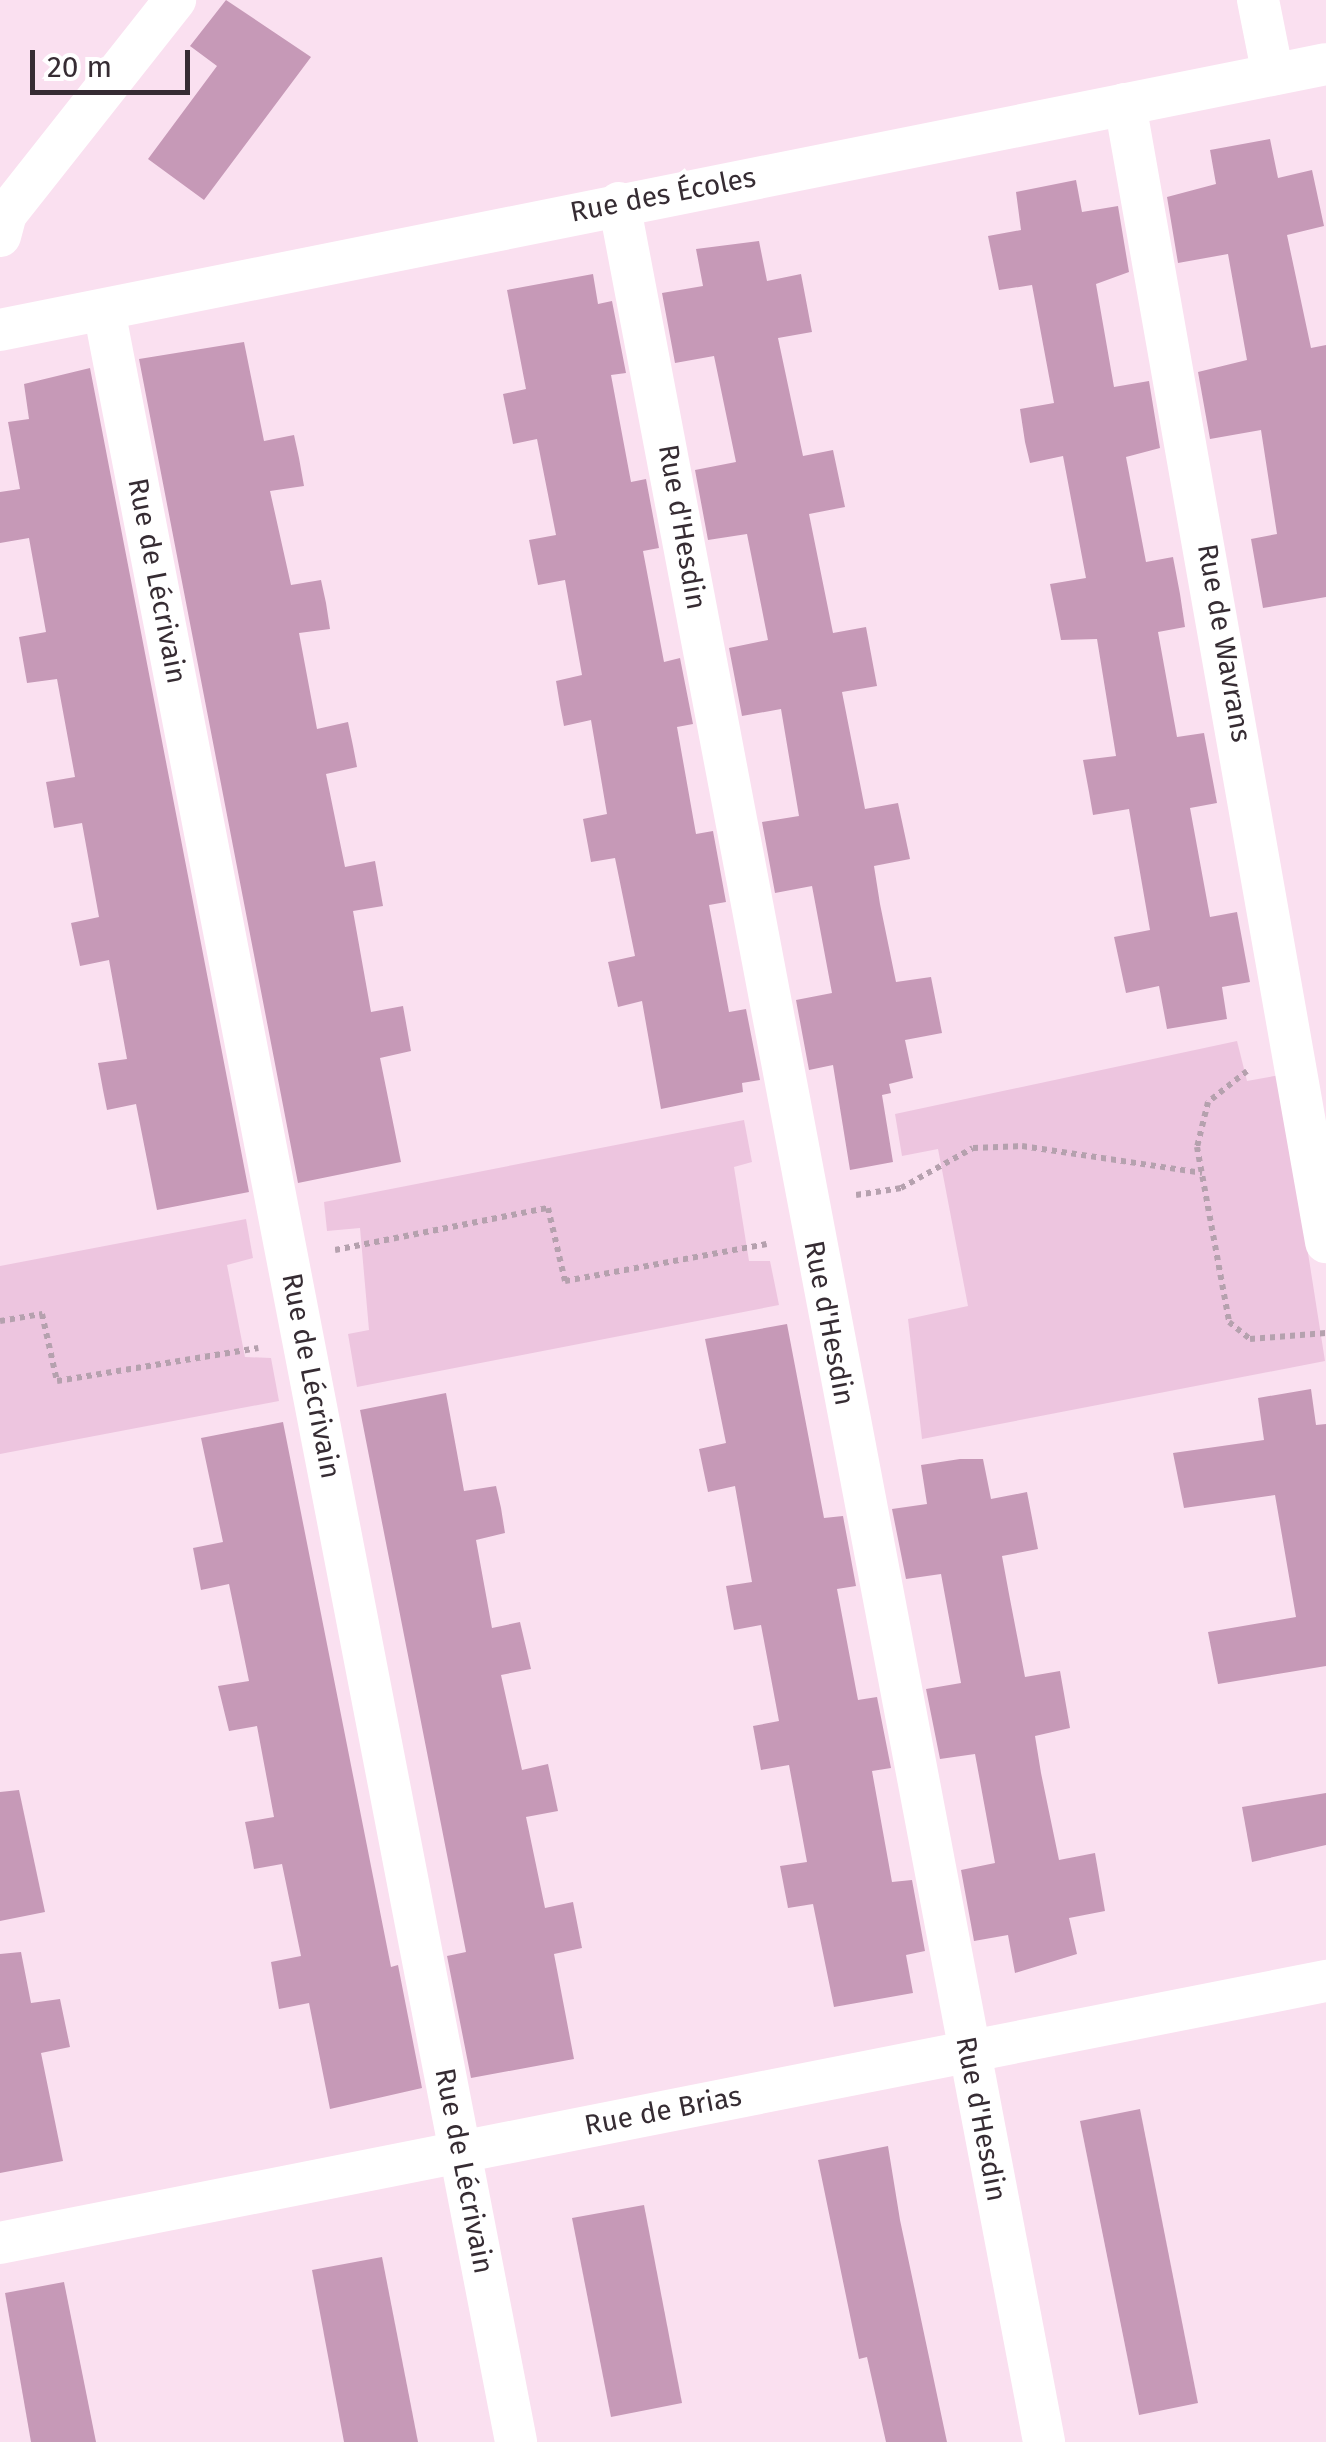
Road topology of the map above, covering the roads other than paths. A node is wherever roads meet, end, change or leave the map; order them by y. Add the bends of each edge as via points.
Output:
1 (175, 0) edge
2 (1258, 0) edge
3 (1326, 64) edge
4 (1273, 75) junction
5 (1125, 104) junction
6 (619, 204) junction
7 (0, 236) edge
8 (104, 310) junction
9 (0, 330) edge
10 (1326, 1242) edge
11 (1326, 1981) edge
12 (968, 2052) junction
13 (461, 2150) junction
14 (0, 2243) edge
15 (516, 2442) edge
16 (1044, 2442) edge

1 - 7 street via 6,214
2 - 4 street
3 - 4 street, Rue des Écoles
4 - 5 street, Rue des Écoles
5 - 6 street, Rue des Écoles
5 - 10 street, Rue de Wavrans
6 - 8 street, Rue des Écoles
6 - 12 street, Rue d'Hesdin
8 - 9 street, Rue des Écoles
8 - 13 street, Rue de Lécrivain
11 - 12 street, Rue de Brias
12 - 13 street, Rue de Brias
12 - 16 street, Rue d'Hesdin
13 - 14 street, Rue de Brias
13 - 15 street, Rue de Lécrivain

